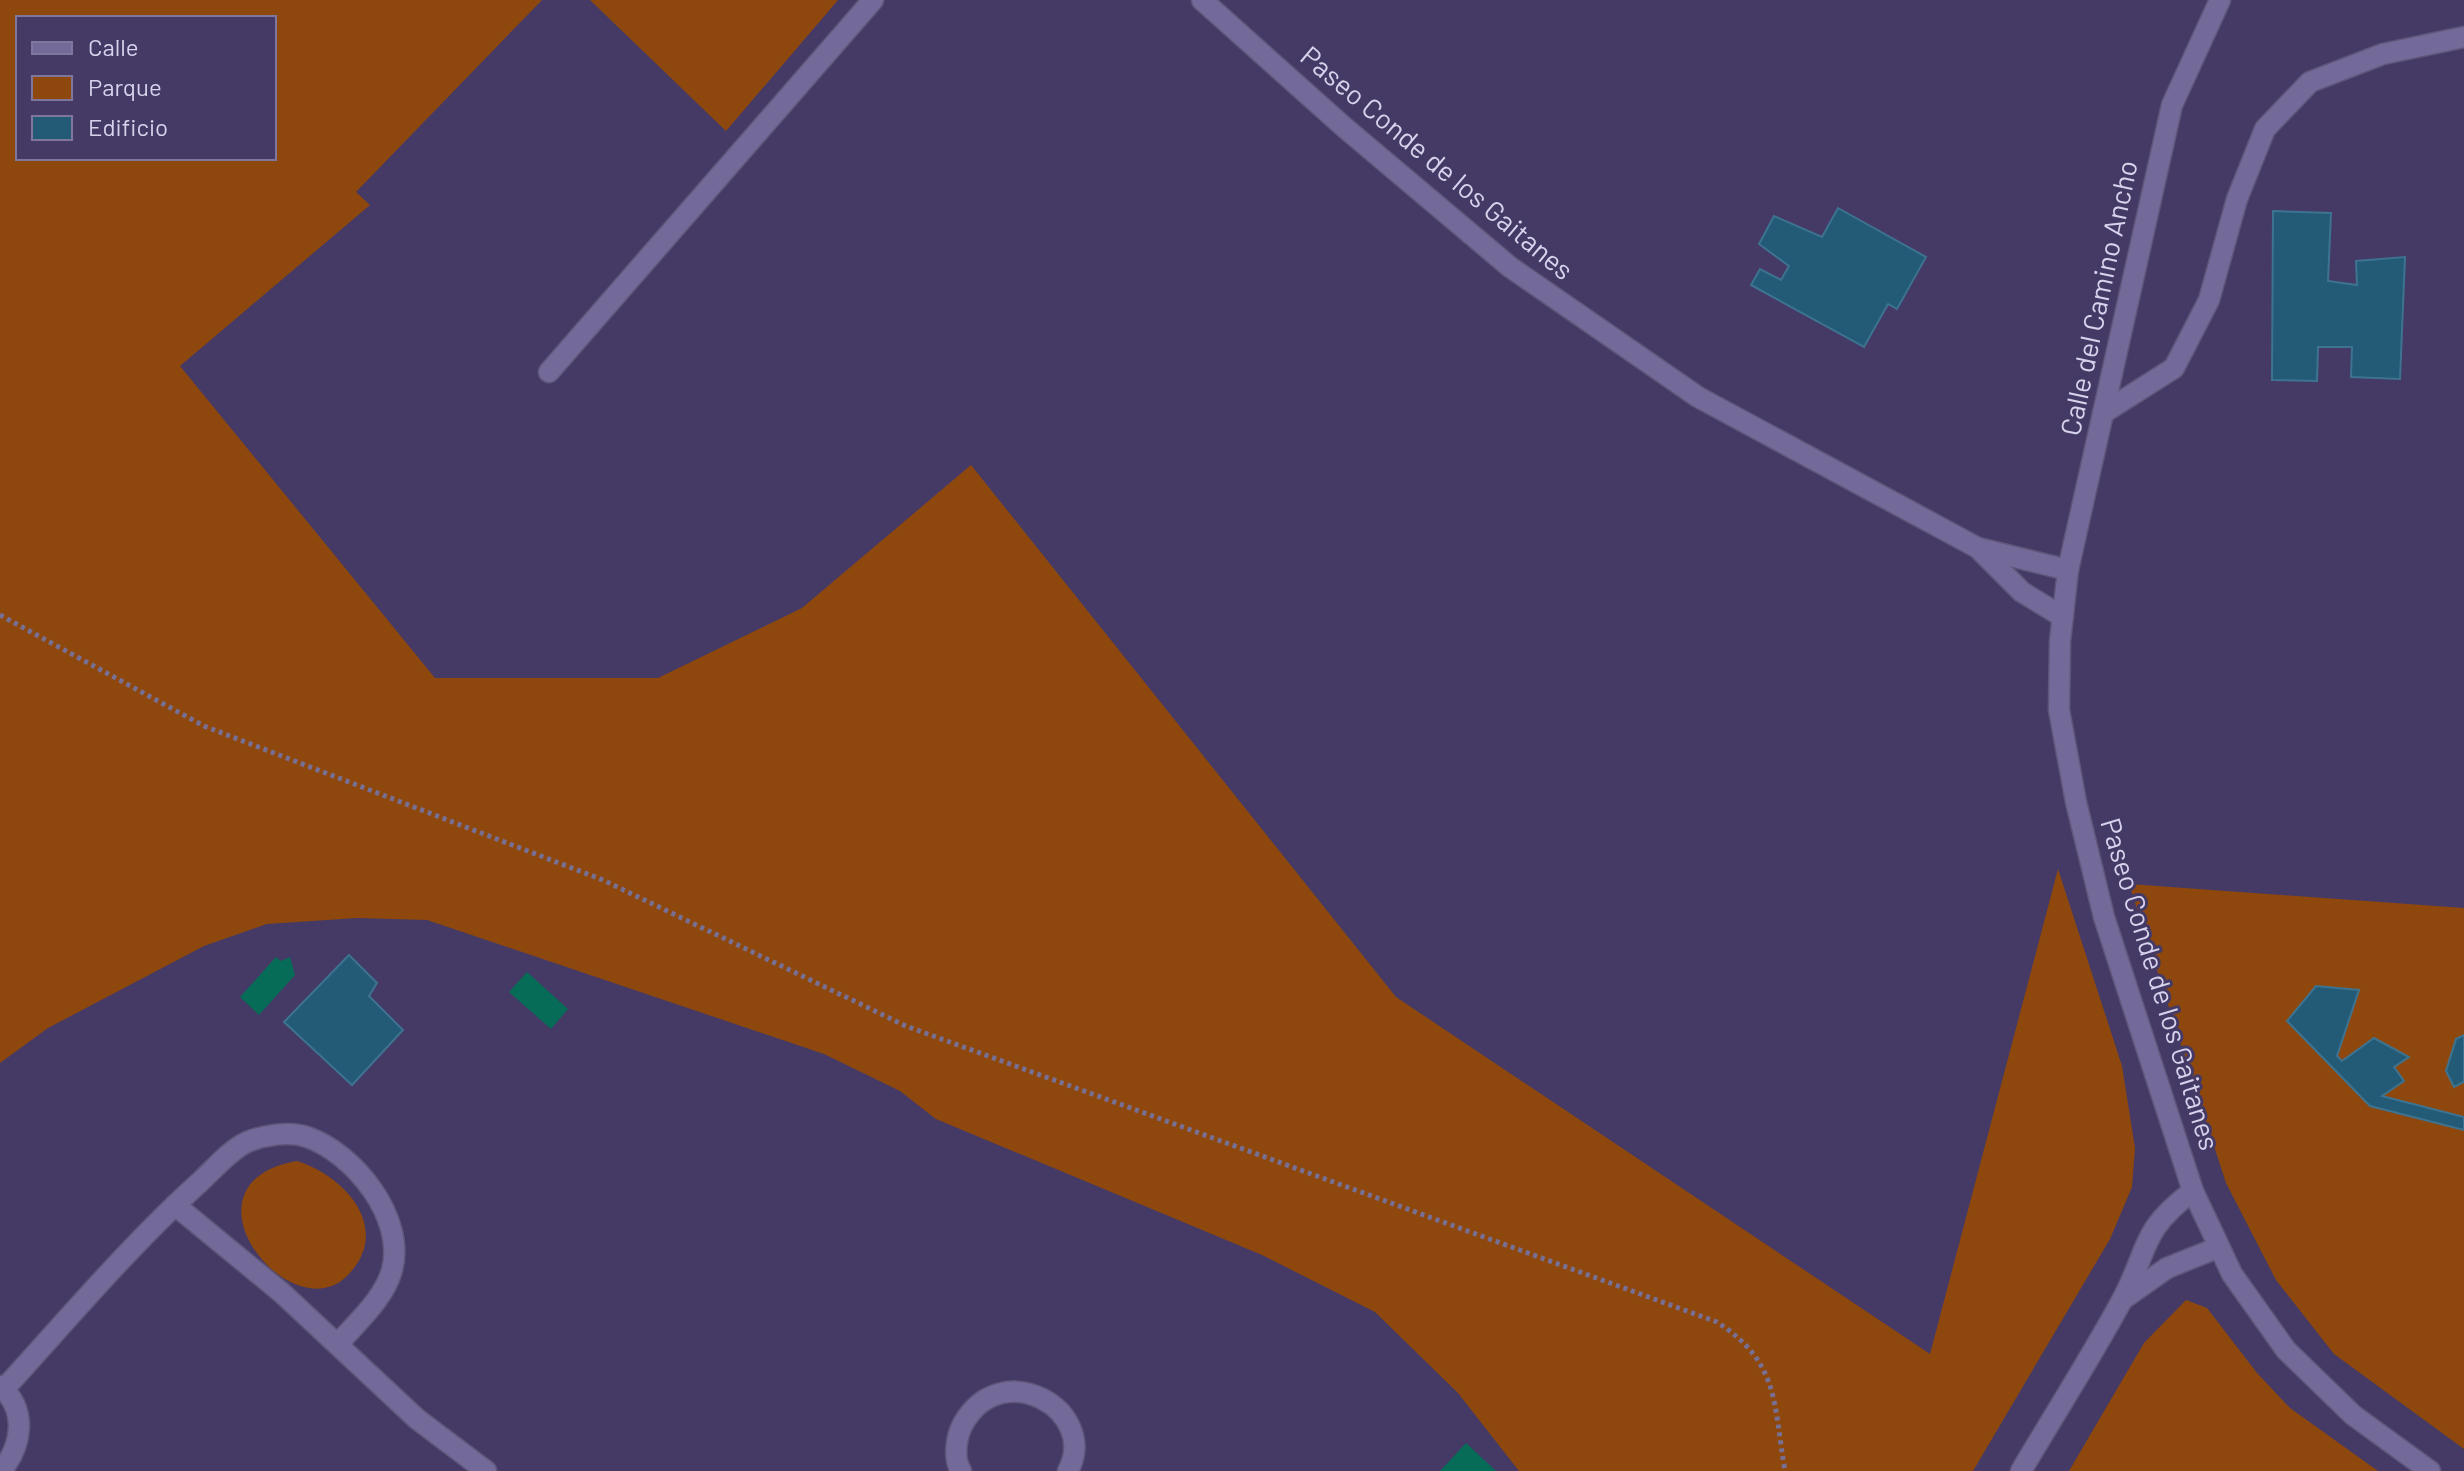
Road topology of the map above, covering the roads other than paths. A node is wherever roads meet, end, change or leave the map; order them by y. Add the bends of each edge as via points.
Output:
1 (873, 0) edge
2 (1202, 0) edge
3 (2220, 0) edge
4 (2464, 37) edge
5 (549, 372) dead end
6 (2103, 413) junction
7 (1978, 548) junction
8 (2068, 570) junction
9 (2063, 617) junction
10 (2193, 1191) junction
11 (175, 1205) junction
12 (2217, 1248) junction
13 (2123, 1299) junction
14 (338, 1344) junction
15 (2, 1387) edge
16 (1, 1471) edge
17 (486, 1471) edge
18 (961, 1471) edge
19 (1068, 1471) edge
20 (2021, 1471) edge
21 (2430, 1471) edge

1 - 5 street
2 - 7 street, Paseo Conde de los Gaitanes via 1510,267 1698,397
3 - 6 street, Calle del Camino Ancho via 2172,105
4 - 6 street via 2383,54 2310,82 2265,129 2237,199 2209,300 2174,368
6 - 8 street, Calle del Camino Ancho
7 - 8 street, Paseo Conde de los Gaitanes
7 - 9 street, Paseo Conde de los Gaitanes via 2022,592
8 - 9 street, Calle del Camino Ancho
9 - 10 street, Paseo Conde de los Gaitanes via 2059,710 2076,802 2104,917
10 - 12 street, Paseo Conde de los Gaitanes
10 - 13 street via 2151,1232
11 - 14 street
11 - 14 street via 245,1143 273,1134 305,1136 334,1151 380,1203 393,1241 392,1270 374,1303
11 - 15 street
12 - 13 street via 2167,1268
12 - 21 street, Paseo Conde de los Gaitanes via 2253,1306 2306,1372 2353,1415
13 - 20 street
14 - 17 street via 417,1419
15 - 16 street via 16,1409 20,1433 13,1456
18 - 19 street via 957,1434 972,1407 998,1391 1029,1391 1055,1406 1071,1432

